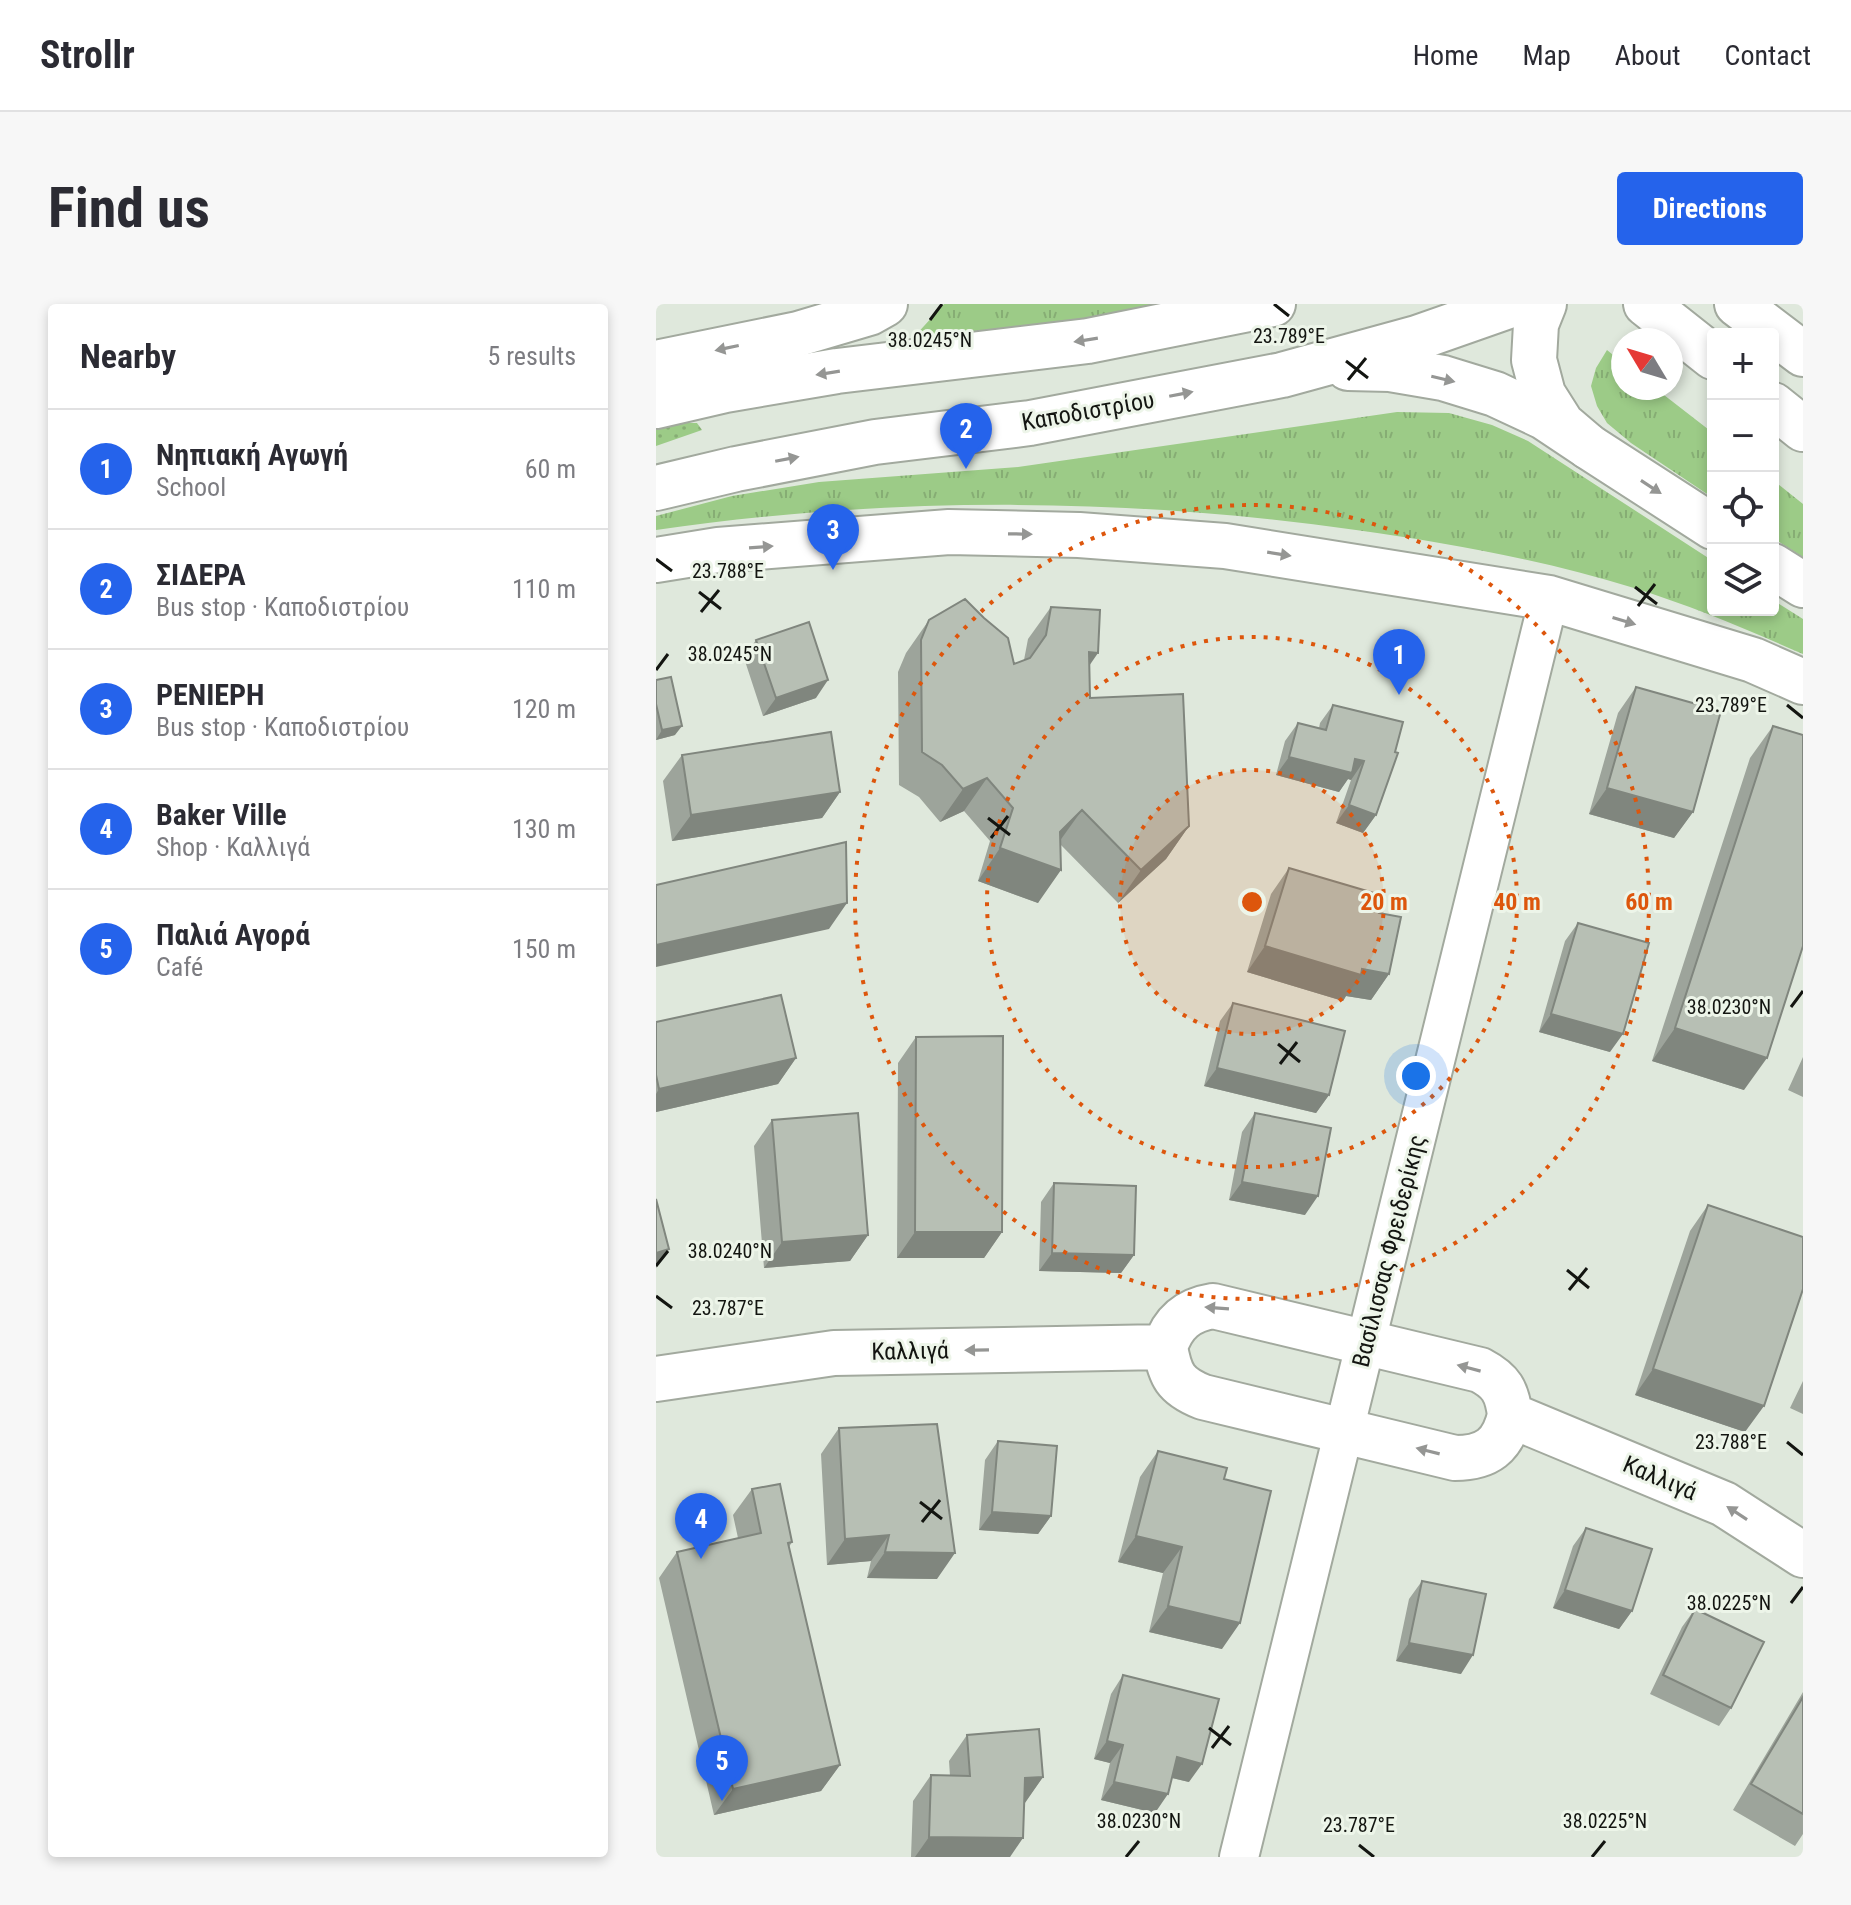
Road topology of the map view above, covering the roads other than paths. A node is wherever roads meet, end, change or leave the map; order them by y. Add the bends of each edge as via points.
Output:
1 (885, 304) edge
2 (1273, 304) edge
3 (1514, 304) edge
4 (1544, 304) edge
5 (1646, 304) edge
6 (1737, 304) edge
7 (1707, 352) edge
8 (1803, 354) edge
9 (656, 363) edge
10 (1282, 375) junction
11 (656, 406) edge
12 (1779, 410) edge
13 (1803, 429) edge
14 (1589, 447) junction
15 (656, 488) edge
16 (1707, 523) edge
17 (656, 560) edge
18 (1779, 570) edge
19 (1803, 585) edge
20 (1549, 598) junction
21 (1803, 682) edge
22 (1366, 1342) junction
23 (1165, 1347) junction
24 (656, 1379) edge
25 (1510, 1415) junction
26 (1344, 1431) junction
27 (1803, 1555) edge
28 (1239, 1857) edge

1 -> 9 main road via 798,334
2 -> 11 main road via 1088,341 837,371
3 - 10 main road, Καποδιστρίου via 1417,338
4 - 14 main road via 1536,324 1534,360 1543,394 1562,424
5 - 7 main road
6 - 8 main road
10 -> 14 main road via 1390,369 1443,378 1544,417
15 -> 10 main road, Καποδιστρίου via 875,442 1030,423
12 - 13 main road
14 -> 16 main road
17 -> 20 main road via 718,550 949,532 1079,535 1225,546
18 - 19 main road
20 -> 21 main road via 1753,660
20 - 22 street, Βασίλισσας Φρειδερίκης
22 -> 23 main road via 1213,1306 1186,1314
25 -> 22 main road via 1503,1387 1492,1376
22 - 26 street, Βασίλισσας Φρειδερίκης
23 -> 24 main road, Καλλιγά via 834,1353
23 - 26 main road via 1168,1367 1188,1391
25 -> 26 main road via 1498,1443 1471,1458
27 -> 25 main road, Καλλιγά via 1724,1504
26 - 28 street, Βασίλισσας Φρειδερίκης

